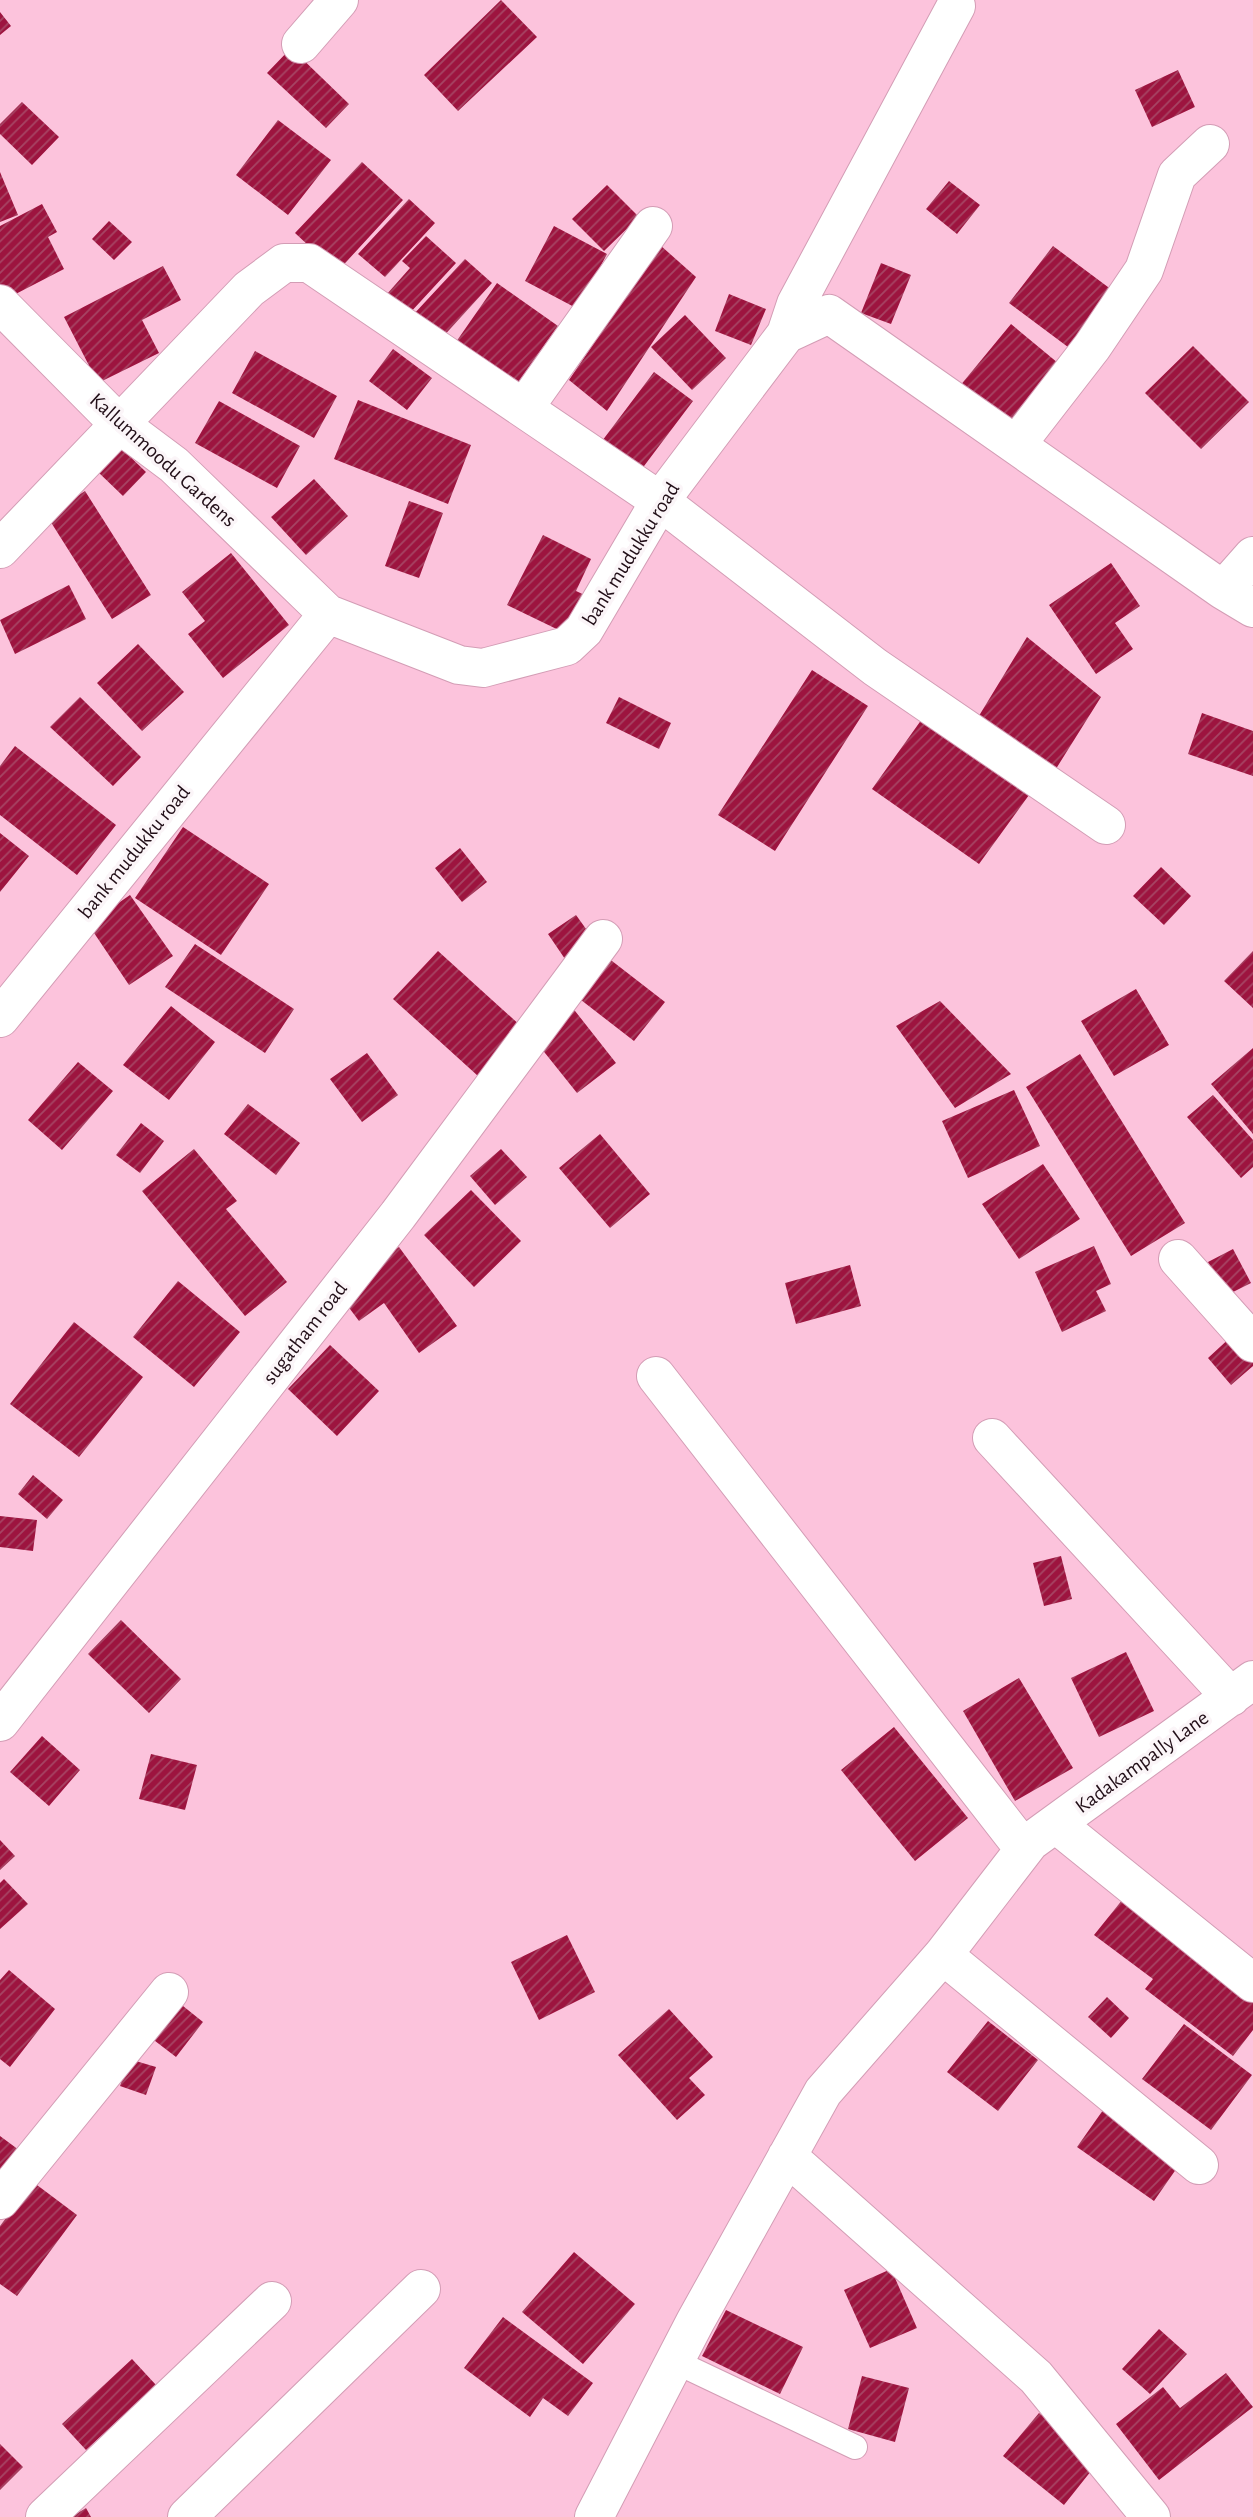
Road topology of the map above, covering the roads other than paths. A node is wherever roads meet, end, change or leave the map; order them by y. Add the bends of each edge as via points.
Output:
1 (339, 0) edge
2 (956, 6) dead end
3 (301, 44) dead end
4 (1210, 144) dead end
5 (653, 226) dead end
6 (0, 304) edge
7 (786, 334) junction
8 (524, 408) junction
9 (118, 423) junction
10 (1016, 445) junction
11 (660, 501) junction
12 (0, 549) edge
13 (1253, 556) edge
14 (1238, 599) edge
15 (328, 614) junction
16 (1106, 825) dead end
17 (603, 939) dead end
18 (0, 1018) edge
19 (1178, 1259) dead end
20 (1253, 1343) edge
21 (656, 1376) dead end
22 (992, 1438) dead end
23 (1242, 1689) edge
24 (0, 1722) edge
25 (1037, 1839) junction
26 (943, 1955) junction
27 (1253, 1983) edge
28 (169, 1992) dead end
29 (787, 2156) junction
30 (1199, 2165) dead end
31 (0, 2200) edge
32 (421, 2289) dead end
33 (272, 2301) dead end
34 (674, 2361) junction
35 (855, 2447) dead end
36 (45, 2517) edge
37 (187, 2517) edge
38 (594, 2517) edge
39 (1151, 2517) edge

1 - 3 street
2 - 7 street via 796,304
4 - 10 street via 1177,174 1144,270
5 - 8 street
6 - 9 street, Kallummoodu Gardens
7 - 10 street, bank mudukku road via 829,314
7 - 11 street, bank mudukku road
8 - 9 street via 309,263 284,263 249,289
8 - 11 street
9 - 12 street
9 - 15 street, Kallummoodu Gardens via 174,465
10 - 14 street, bank mudukku road
11 - 15 street, bank mudukku road via 584,630 567,646 483,668 459,665
11 - 16 street via 875,667
13 - 14 street, bank mudukku road
15 - 18 street, bank mudukku road
17 - 24 street, sugatham road via 398,1214
19 - 20 street
21 - 25 street
22 - 23 street
23 - 25 street, Kadakampally Lane
25 - 26 street, Kadakampally Lane
25 - 27 street
26 - 29 street, Kadakampally Lane via 823,2092
26 - 30 street
28 - 31 street
29 - 34 street, Kadakampally Lane
29 - 39 street via 1036,2376
32 - 37 street
33 - 36 street
34 - 35 lane
34 - 38 street, Kadakampally Lane

